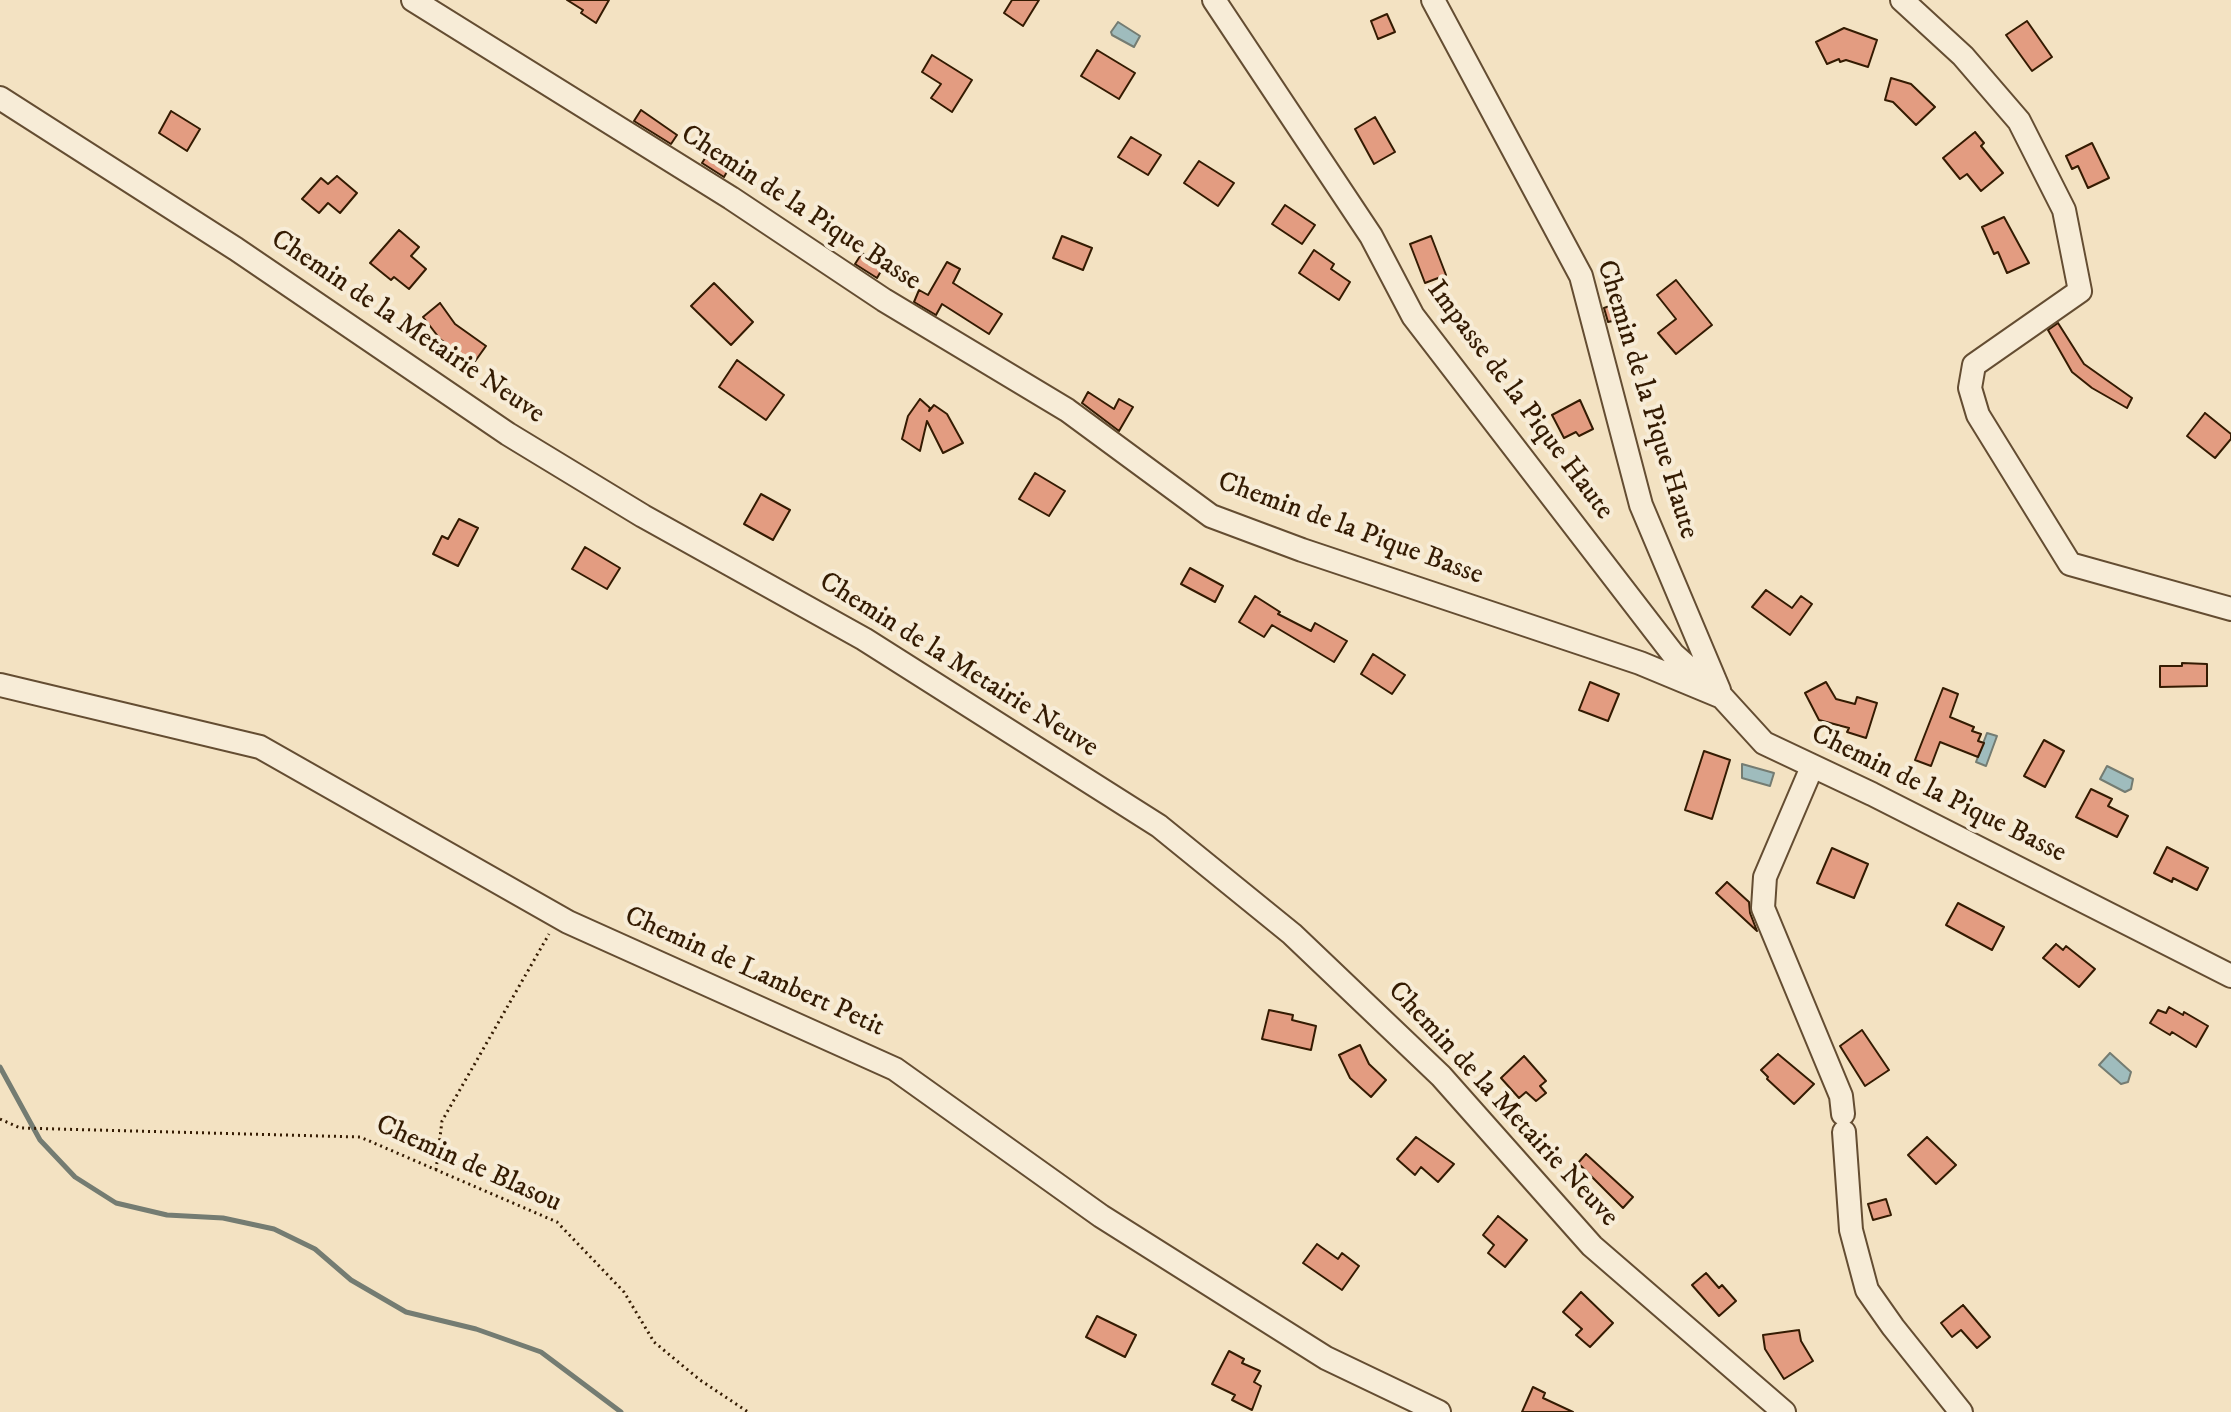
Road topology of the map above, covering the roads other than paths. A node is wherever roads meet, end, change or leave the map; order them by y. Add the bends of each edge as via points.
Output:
1 (413, 0) edge
2 (1214, 0) edge
3 (1433, 0) edge
4 (1902, 0) edge
5 (0, 98) edge
6 (2231, 609) edge
7 (0, 685) edge
8 (1722, 697) junction
9 (1812, 767) junction
10 (2231, 976) edge
11 (1439, 1412) edge
12 (1784, 1412) edge
13 (1961, 1412) edge

1 - 8 street, Chemin de la Pique Basse via 884,300 1067,410 1211,516 1640,663
2 - 8 street, Impasse de la Pique Haute via 1371,236 1413,316 1673,654
3 - 8 street, Chemin de la Pique Haute via 1581,276 1641,505
4 - 6 street via 1963,56 2019,121 2064,210 2080,291 1974,365 1970,388 1978,415 2070,564
5 - 12 street, Chemin de la Metairie Neuve via 236,249 508,434 864,639 1159,826 1292,934 1441,1076 1592,1246
7 - 11 street, Chemin de Lambert Petit via 260,747 559,917 895,1069 1101,1216 1326,1358
8 - 9 street, Chemin de la Pique Basse via 1764,743
9 - 10 street, Chemin de la Pique Basse
9 - 13 street via 1765,877 1763,908 1841,1096 1851,1230 1867,1290

